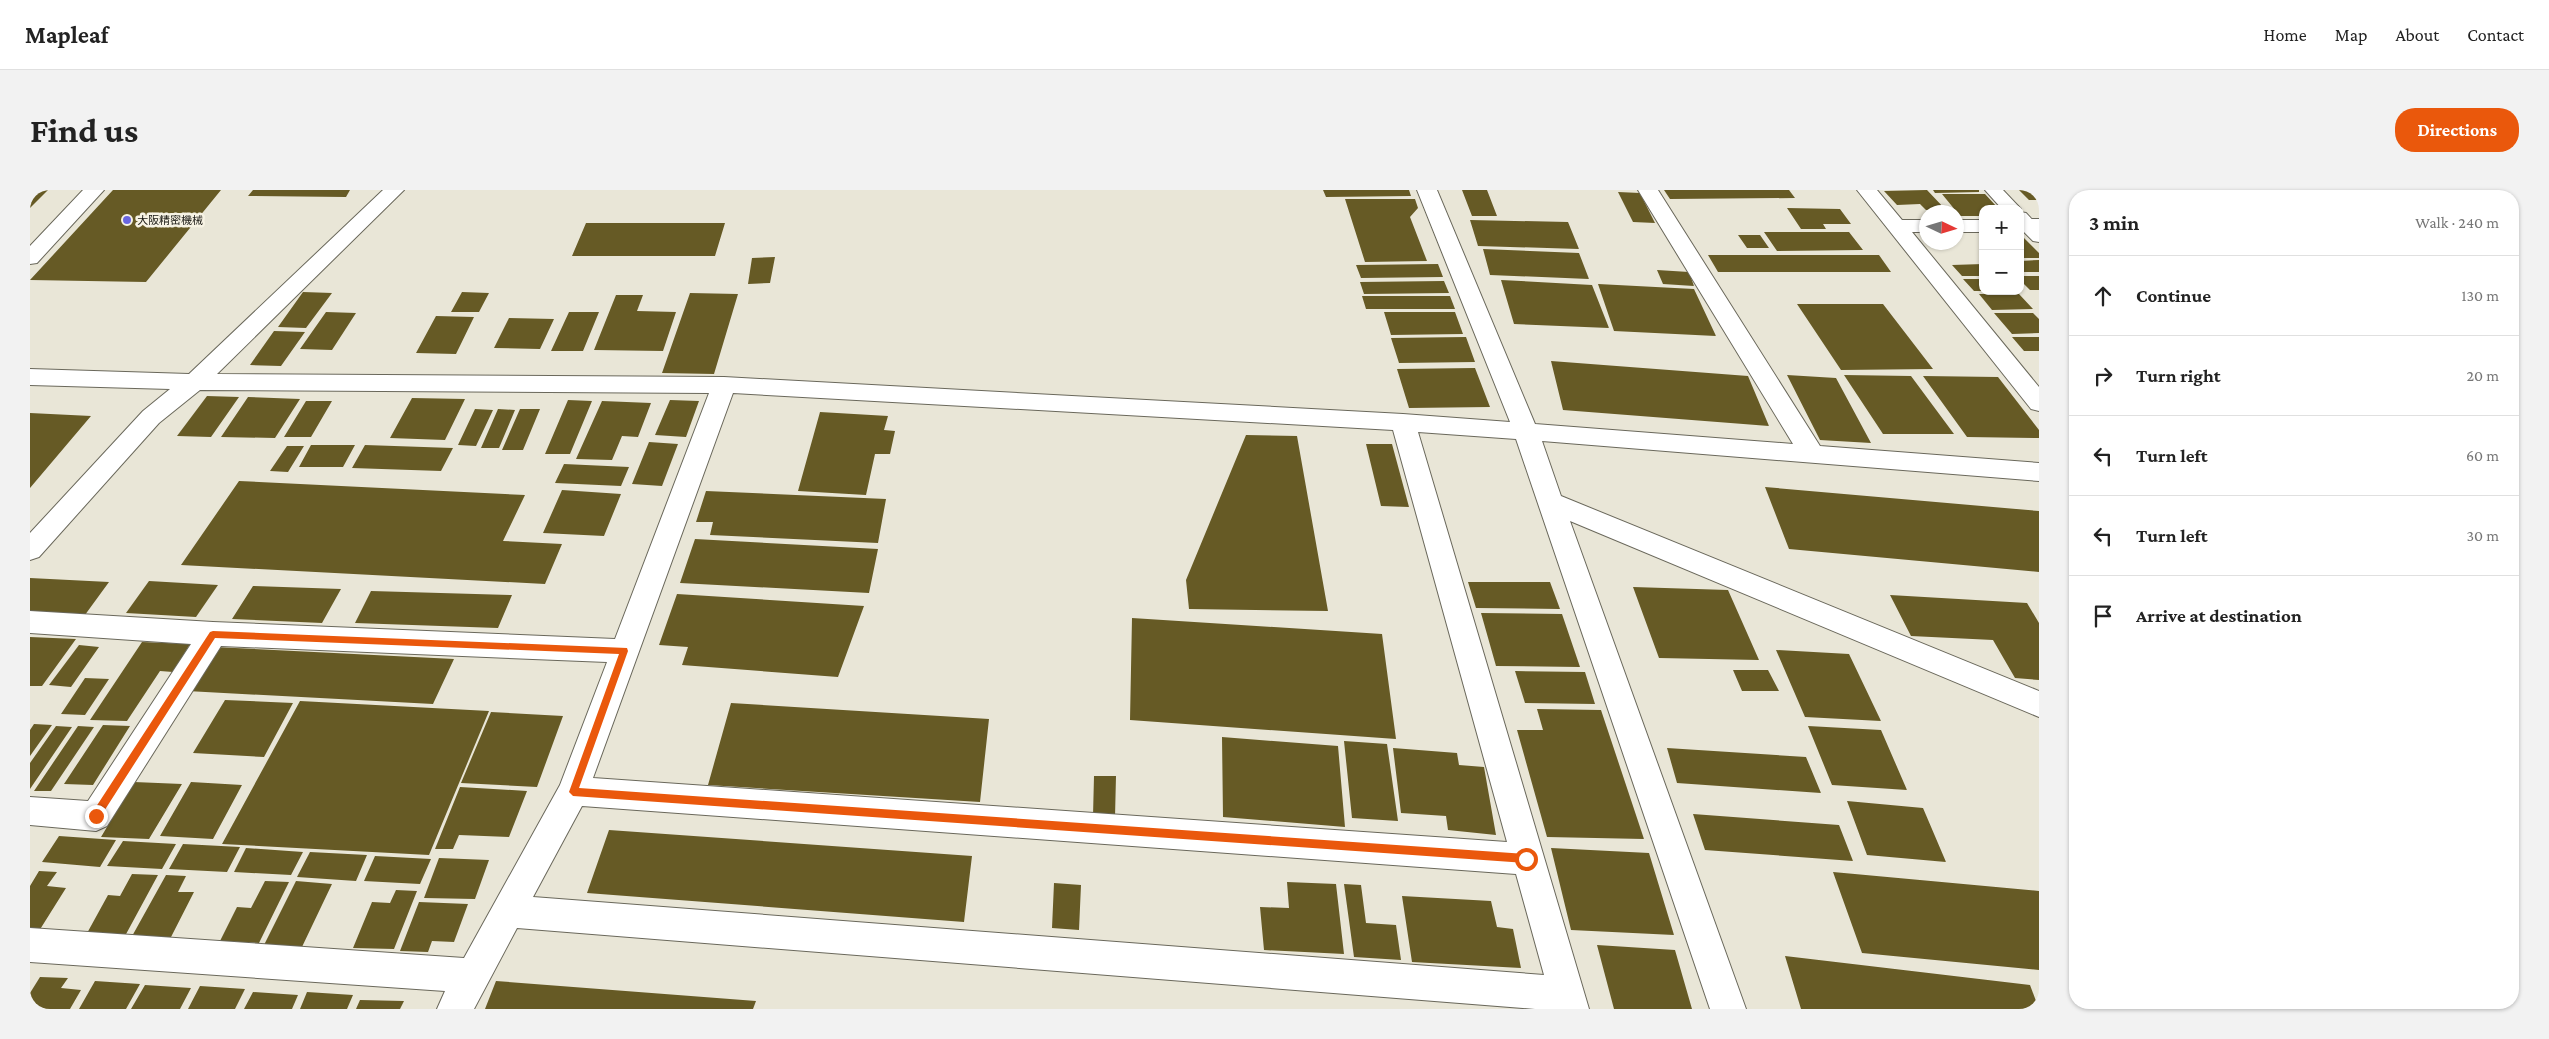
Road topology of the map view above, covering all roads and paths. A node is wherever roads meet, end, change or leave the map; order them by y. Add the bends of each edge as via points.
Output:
1 (94, 190) edge
2 (394, 190) edge
3 (1428, 190) edge
4 (1648, 190) edge
5 (1867, 190) edge
6 (1994, 190) edge
7 (2008, 205) edge
8 (1897, 226) junction
9 (1919, 226) edge
10 (1964, 226) edge
11 (1979, 226) edge
12 (30, 258) edge
13 (30, 377) edge
14 (195, 382) junction
15 (724, 384) junction
16 (2039, 403) edge
17 (1403, 422) junction
18 (1526, 432) junction
19 (1812, 454) junction
20 (2039, 472) edge
21 (1550, 502) junction
22 (30, 550) edge
23 (30, 622) edge
24 (213, 634) junction
25 (624, 651) junction
26 (2039, 704) edge
27 (573, 792) junction
28 (30, 811) edge
29 (1526, 859) junction
30 (508, 911) junction
31 (30, 945) edge
32 (474, 976) junction
33 (1568, 1001) edge
34 (455, 1009) edge
35 (1728, 1009) edge

1 - 12 street
2 - 14 street
3 - 18 street
4 - 19 street
5 - 8 street
6 - 7 lane
8 - 9 street
8 - 16 street
10 - 11 street
13 - 14 street
14 - 15 street
14 - 22 street via 151,417
15 - 17 street
15 - 25 street
17 - 18 street
17 - 29 street
18 - 19 street
18 - 21 street
19 - 20 street
21 - 26 street
21 - 35 street
23 - 24 street
24 - 25 street
24 - 28 street via 96,816
25 - 27 street
27 - 29 street
27 - 30 street
29 - 33 street
30 - 32 street
30 - 33 street
31 - 32 street
32 - 34 street

